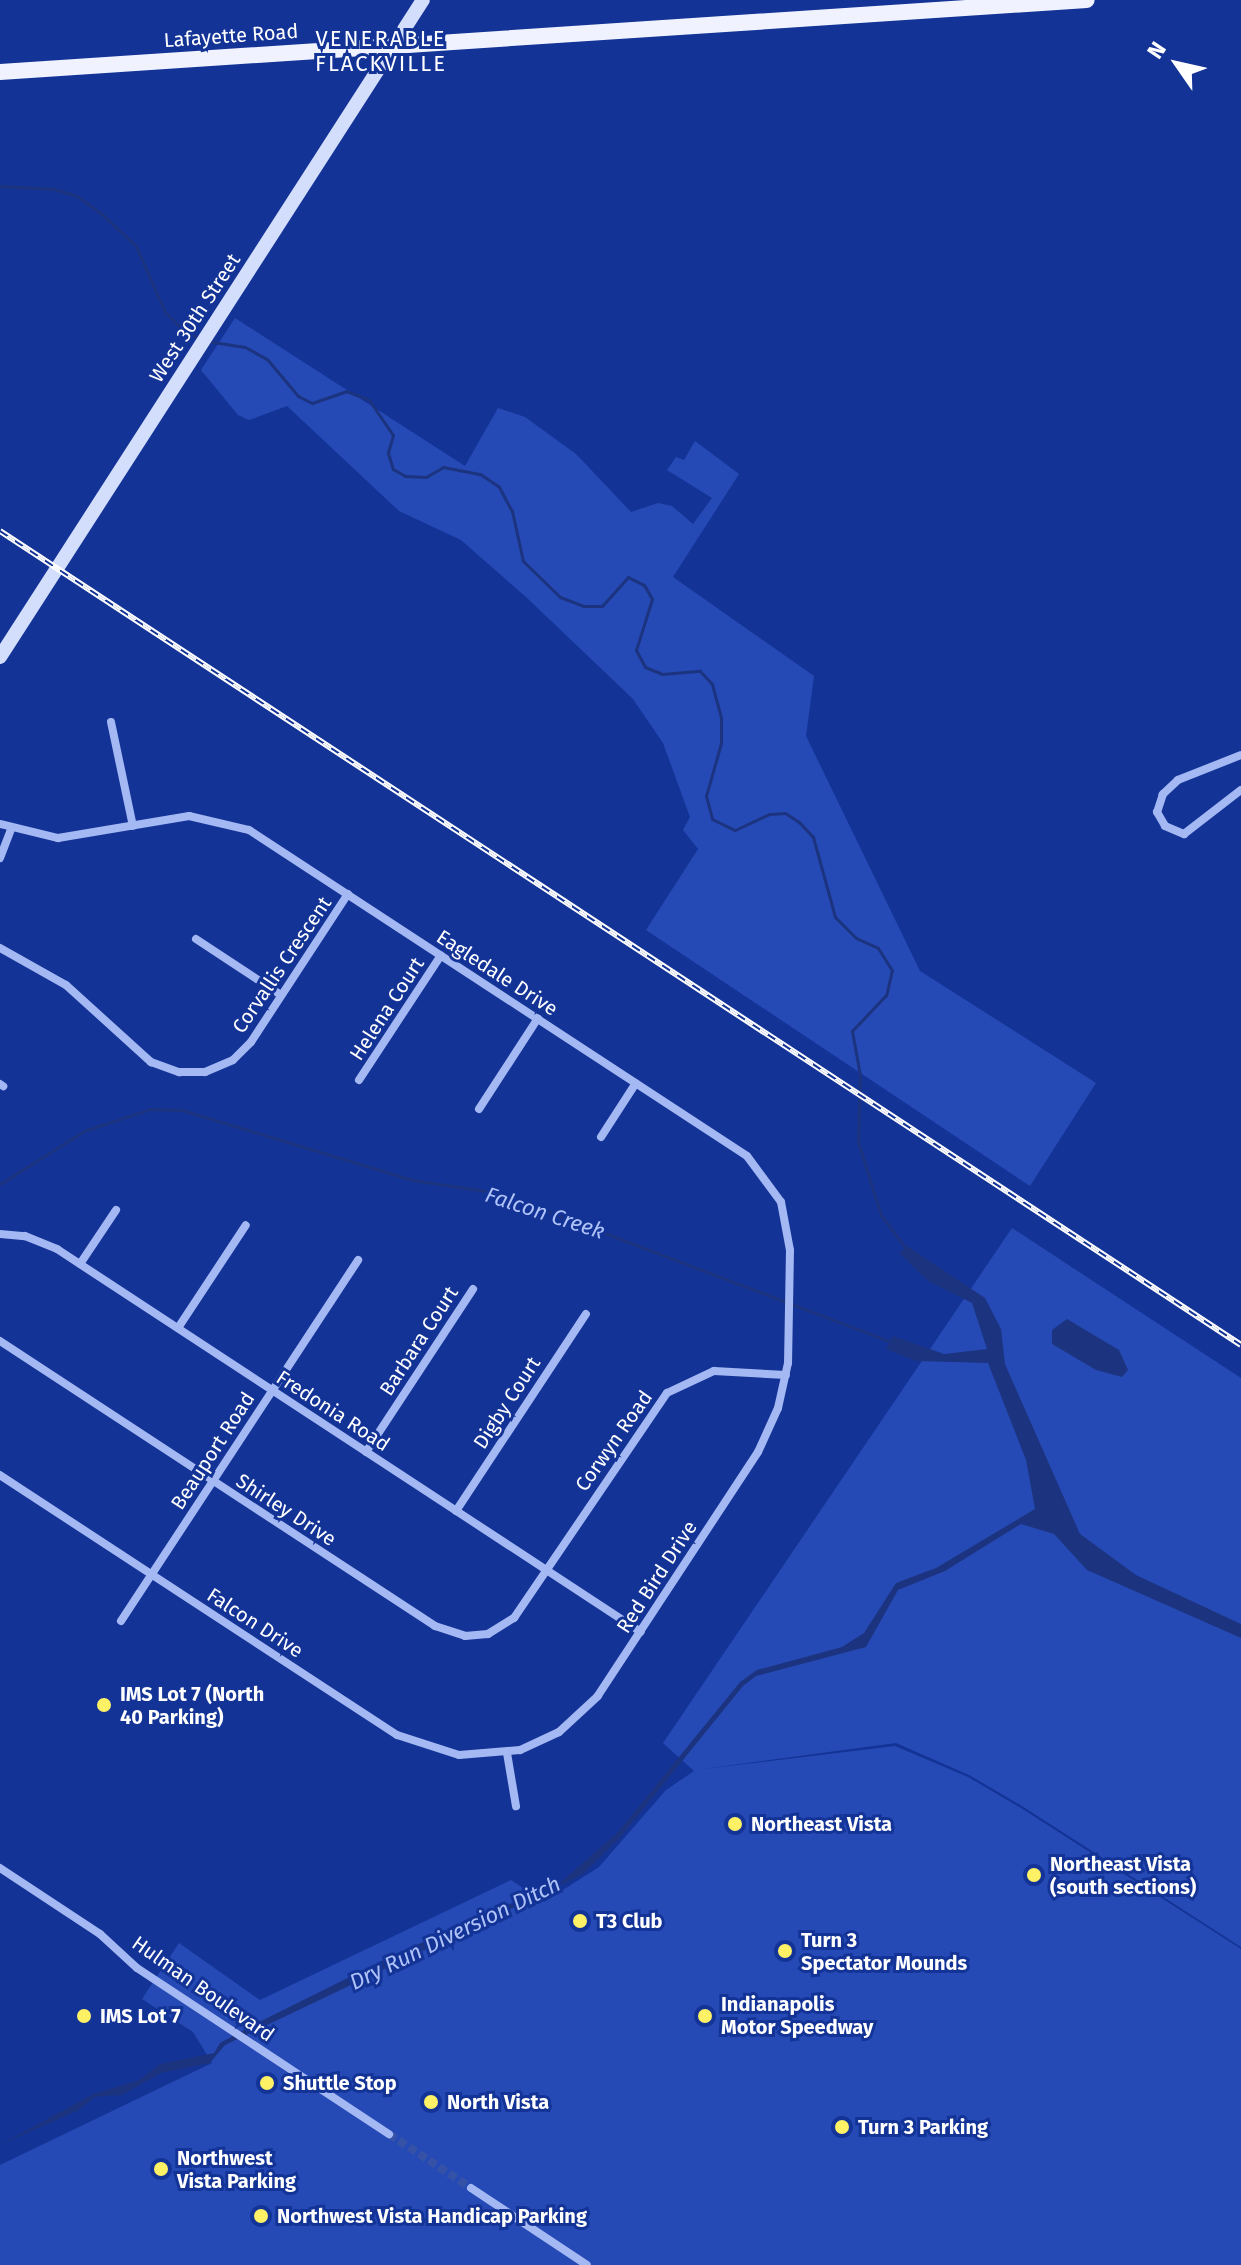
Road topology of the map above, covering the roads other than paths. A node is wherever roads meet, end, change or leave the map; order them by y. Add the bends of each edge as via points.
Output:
1 (423, 0) edge
2 (1087, 0) edge
3 (393, 45) junction
4 (0, 72) edge
5 (0, 657) edge
6 (111, 722) dead end
7 (1241, 755) edge
8 (1241, 790) edge
9 (0, 824) edge
10 (133, 826) junction
11 (11, 829) junction
12 (0, 858) edge
13 (348, 894) junction
14 (196, 939) dead end
15 (0, 948) edge
16 (441, 955) junction
17 (281, 995) junction
18 (538, 1018) junction
19 (359, 1080) dead end
20 (636, 1083) junction
21 (479, 1109) dead end
22 (601, 1137) dead end
23 (116, 1210) dead end
24 (246, 1225) dead end
25 (0, 1234) edge
26 (358, 1260) dead end
27 (80, 1264) junction
28 (473, 1289) dead end
29 (586, 1314) dead end
30 (178, 1328) junction
31 (0, 1341) edge
32 (786, 1375) junction
33 (272, 1390) junction
34 (366, 1452) junction
35 (0, 1475) edge
36 (213, 1480) junction
37 (456, 1511) junction
38 (546, 1570) junction
39 (151, 1574) junction
40 (121, 1621) dead end
41 (641, 1632) junction
42 (507, 1753) junction
43 (516, 1806) dead end
44 (0, 1868) edge
45 (389, 2134) tunnel mouth
46 (471, 2188) tunnel mouth
47 (587, 2265) edge

1 - 3 main road, West 30th Street
2 - 3 main road, Lafayette Road
3 - 4 main road, Lafayette Road
3 - 5 main road, West 30th Street
6 - 10 street
7 - 8 street via 1178,780 1163,794 1157,812 1165,826 1184,834
9 - 11 street, Eagledale Drive
10 - 11 street, Eagledale Drive via 71,838
10 - 13 street, Eagledale Drive via 189,816 228,822
11 - 12 street
13 - 16 street, Eagledale Drive
13 - 17 street, Corvallis Crescent
14 - 17 street
15 - 17 street, Corvallis Crescent via 56,977 140,1054 179,1072 205,1072 233,1060
16 - 18 street, Eagledale Drive
16 - 19 street, Helena Court
18 - 20 street, Eagledale Drive
18 - 21 street
20 - 22 street
20 - 32 street, Eagledale Drive via 740,1151 765,1175 788,1223
23 - 27 street
24 - 30 street
25 - 27 street, Fredonia Road via 34,1238
26 - 33 street, Beauport Road
27 - 30 street, Fredonia Road
28 - 34 street, Barbara Court
29 - 37 street, Digby Court
30 - 33 street, Fredonia Road
31 - 36 street, Shirley Drive
32 - 38 street, Corwyn Road via 714,1371 667,1393
32 - 41 street, Red Bird Drive via 758,1452
33 - 34 street, Fredonia Road
33 - 36 street, Beauport Road
34 - 37 street, Fredonia Road
35 - 39 street, Falcon Drive
36 - 38 street, Shirley Drive via 456,1635 479,1636 503,1627
36 - 39 street, Beauport Road
37 - 38 street, Fredonia Road
38 - 41 street, Fredonia Road
39 - 40 street, Beauport Road
39 - 42 street, Falcon Drive via 408,1741 459,1755
41 - 42 street, Red Bird Drive via 582,1714 548,1738
42 - 43 street
44 - 45 street, Hulman Boulevard
46 - 47 street

